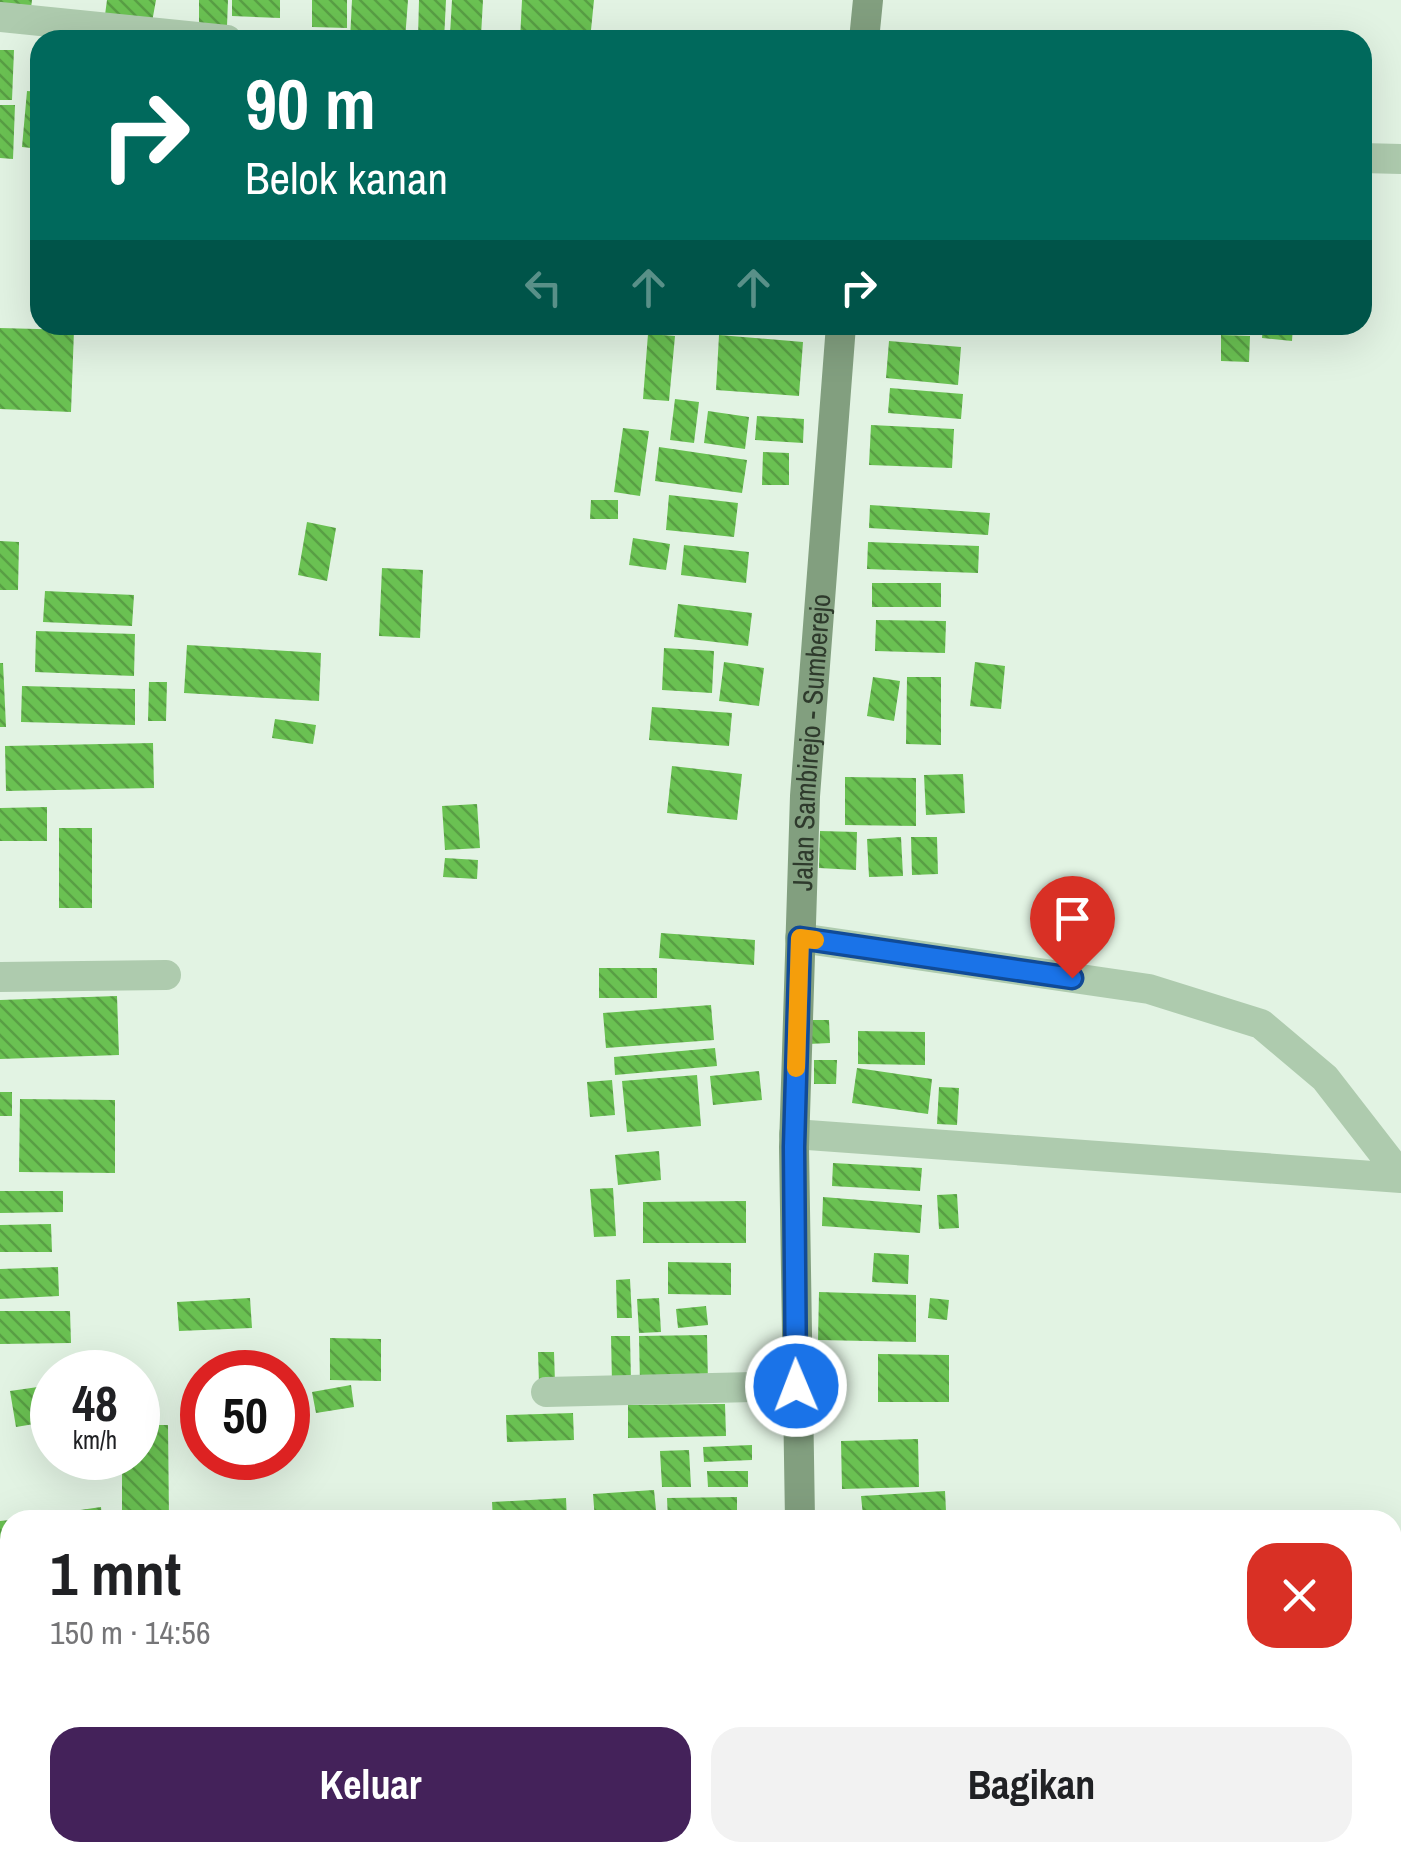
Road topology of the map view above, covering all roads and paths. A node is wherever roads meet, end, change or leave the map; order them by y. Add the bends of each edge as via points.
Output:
1 (868, 0) edge
2 (0, 17) edge
3 (129, 30) edge
4 (865, 30) edge
5 (1372, 158) edge
6 (1401, 159) edge
7 (840, 335) edge
8 (800, 938) junction
9 (166, 975) dead end
10 (0, 977) edge
11 (794, 1134) junction
12 (1401, 1177) edge
13 (796, 1386) junction
14 (546, 1392) dead end
15 (800, 1510) edge

1 - 4 main road
2 - 3 street
5 - 6 street
7 - 8 main road, Jalan Sambirejo - Sumberejo
8 - 11 main road, Jalan Sambirejo - Sumberejo
8 - 12 street via 1149,989 1261,1024 1325,1078
9 - 10 street
11 - 12 street
11 - 13 main road, Jalan Sambirejo - Sumberejo
13 - 14 street
13 - 15 main road, Jalan Sambirejo - Sumberejo

